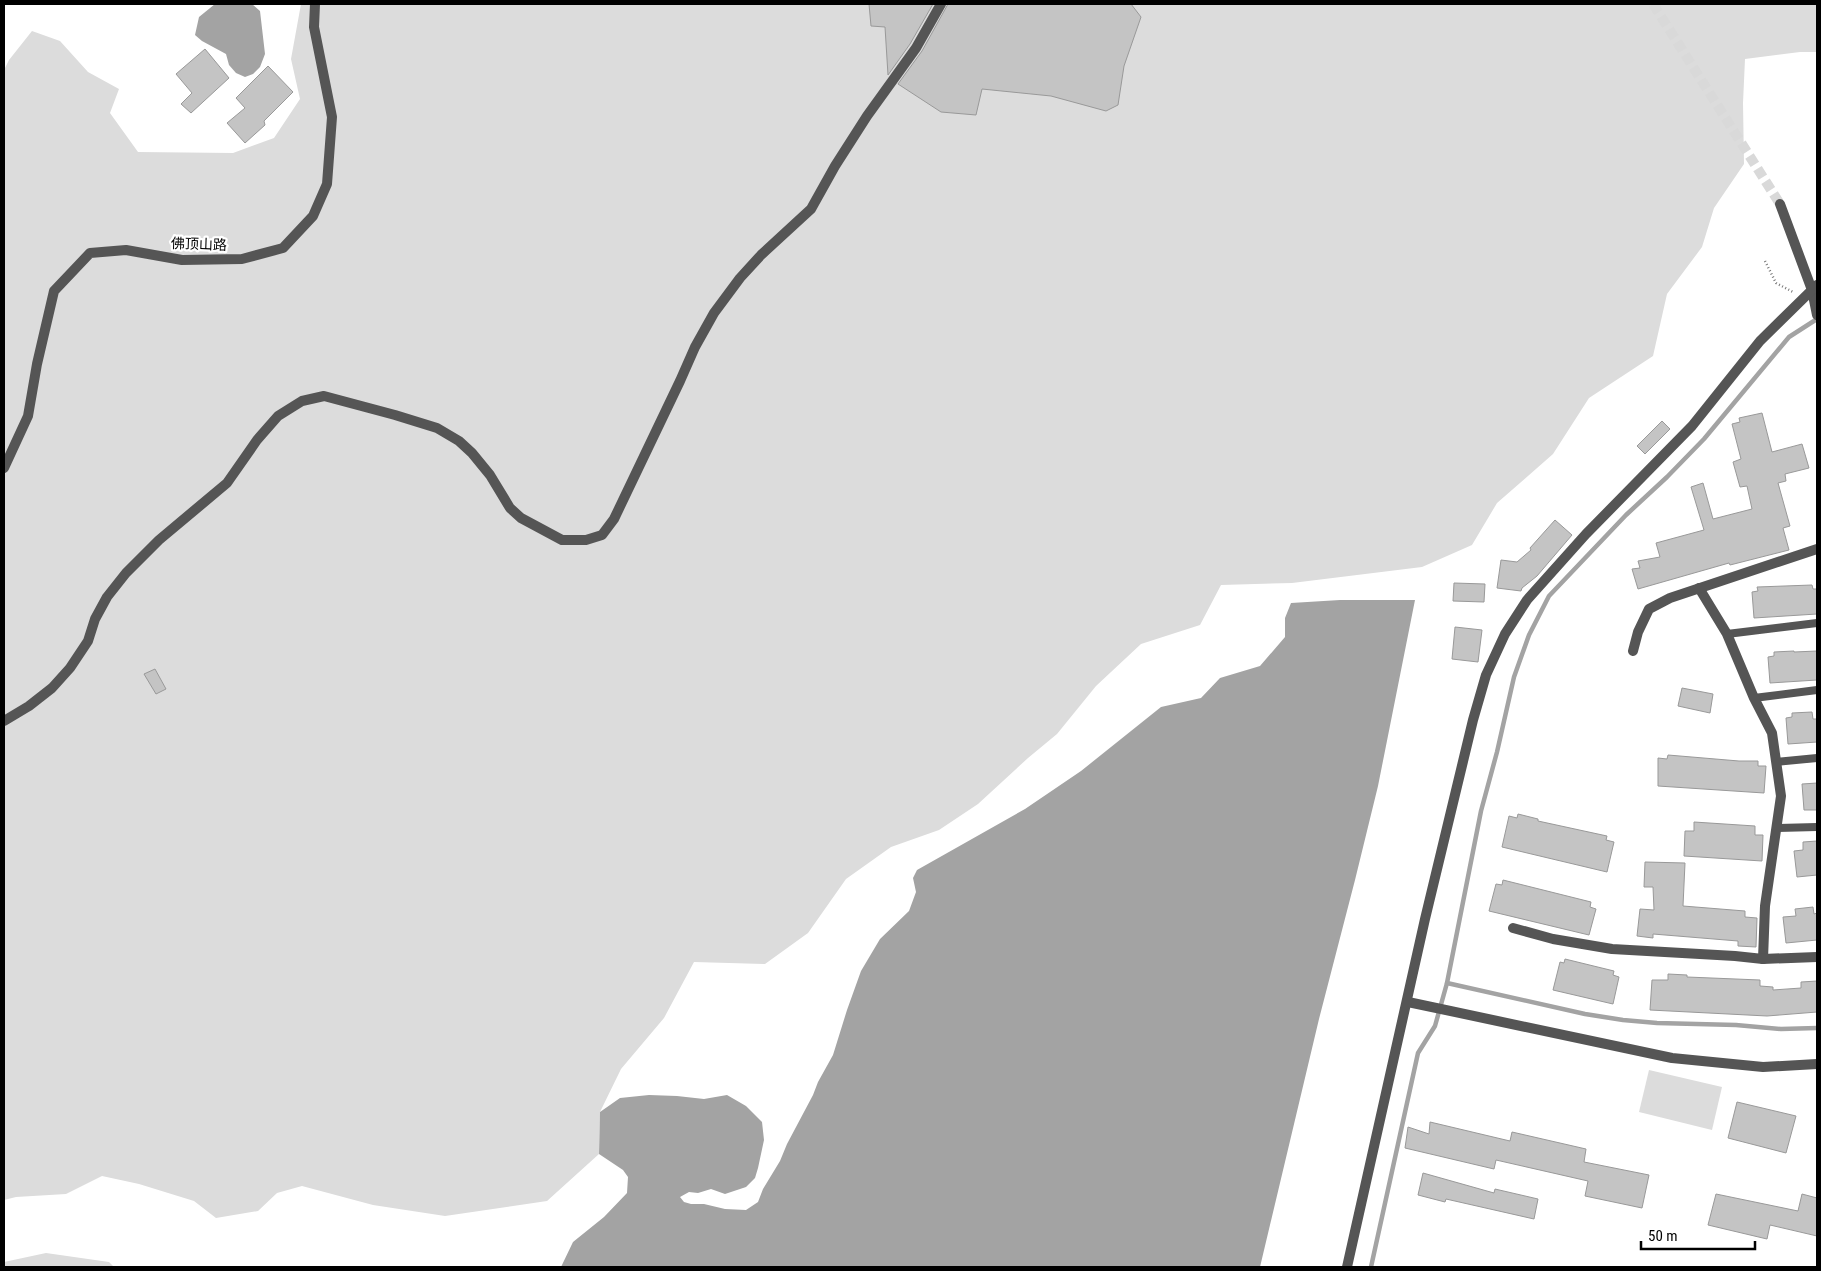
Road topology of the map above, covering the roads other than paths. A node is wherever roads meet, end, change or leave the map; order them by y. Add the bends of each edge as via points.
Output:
1 (315, 4) edge
2 (942, 4) edge
3 (1780, 204) tunnel mouth
4 (1815, 287) edge
5 (1817, 315) edge
6 (4, 468) edge
7 (1817, 549) edge
8 (1699, 588) junction
9 (1817, 623) edge
10 (1727, 634) junction
11 (1633, 650) dead end
12 (1817, 690) edge
13 (1754, 698) junction
14 (4, 721) edge
15 (1817, 758) edge
16 (1776, 762) junction
17 (1817, 827) edge
18 (1776, 828) junction
19 (1513, 928) dead end
20 (1817, 957) edge
21 (1764, 959) junction
22 (1408, 1002) junction
23 (1817, 1064) edge
24 (1347, 1267) edge

1 - 6 street, 佛顶山路 via 314,27 332,117 327,184 313,216 283,248 242,259 182,260 126,250 90,253 54,290 28,416
2 - 14 street via 916,48 835,166 811,209 761,255 714,313 614,519 602,535 586,540 562,540 521,518 510,508 472,453 437,428 324,396 302,401 278,416 227,483 126,573 107,597 88,640 70,668 52,688
3 - 4 street
4 - 5 street
4 - 22 street via 1760,341 1692,426 1533,593 1505,634 1486,675 1472,720
7 - 8 street
8 - 10 street
8 - 11 street via 1649,609
9 - 10 lane
10 - 13 street
12 - 13 lane
13 - 16 street via 1772,733
15 - 16 lane
16 - 18 street via 1781,796
17 - 18 lane
18 - 21 street via 1765,906
19 - 21 street via 1612,949
20 - 21 street
22 - 23 street via 1672,1058 1764,1066
22 - 24 street

